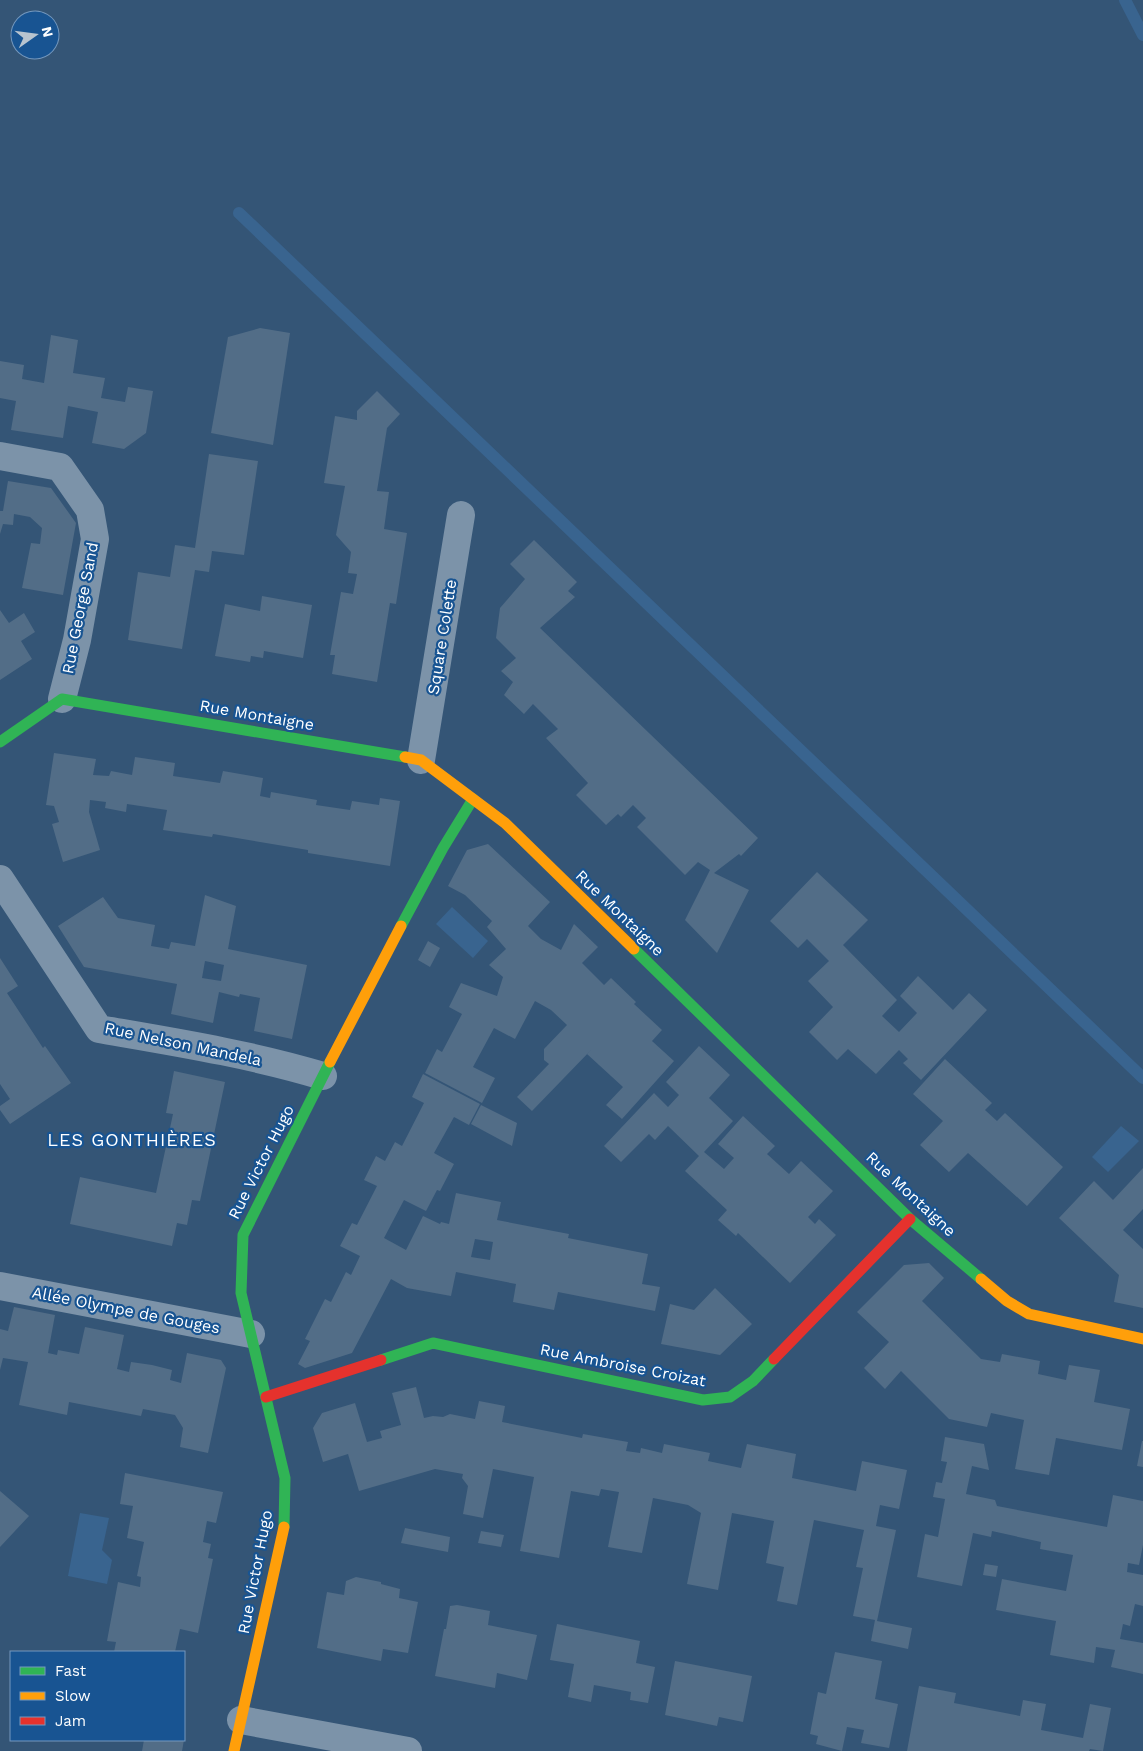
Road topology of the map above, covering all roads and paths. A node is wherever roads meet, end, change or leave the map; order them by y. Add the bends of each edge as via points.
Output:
1 (0, 456) edge
2 (461, 515) dead end
3 (62, 699) junction
4 (0, 742) edge
5 (421, 760) junction
6 (473, 799) junction
7 (0, 879) edge
8 (323, 1076) junction
9 (910, 1219) junction
10 (0, 1286) edge
11 (251, 1334) junction
12 (1143, 1339) edge
13 (266, 1397) junction
14 (241, 1720) junction
15 (234, 1751) edge
16 (408, 1751) edge

1 - 3 street, Rue George Sand via 60,467 90,510 95,538 77,640
2 - 5 street, Square Colette
3 - 4 street
3 - 5 street, Rue Montaigne
5 - 6 street, Rue Montaigne
6 - 8 street, Rue Victor Hugo via 443,848
6 - 9 street, Rue Montaigne via 505,823
7 - 8 street, Rue Nelson Mandela via 99,1029 182,1043
8 - 11 street, Rue Victor Hugo via 243,1235 241,1293
9 - 12 street, Rue Montaigne via 1007,1301 1029,1314
9 - 13 street, Rue Ambroise Croizat via 753,1381 730,1397 703,1400 433,1343
10 - 11 street, Allée Olympe de Gouges
11 - 13 street, Rue Victor Hugo
13 - 14 street, Rue Victor Hugo via 285,1478 285,1523
14 - 15 street, Rue Victor Hugo
14 - 16 street

